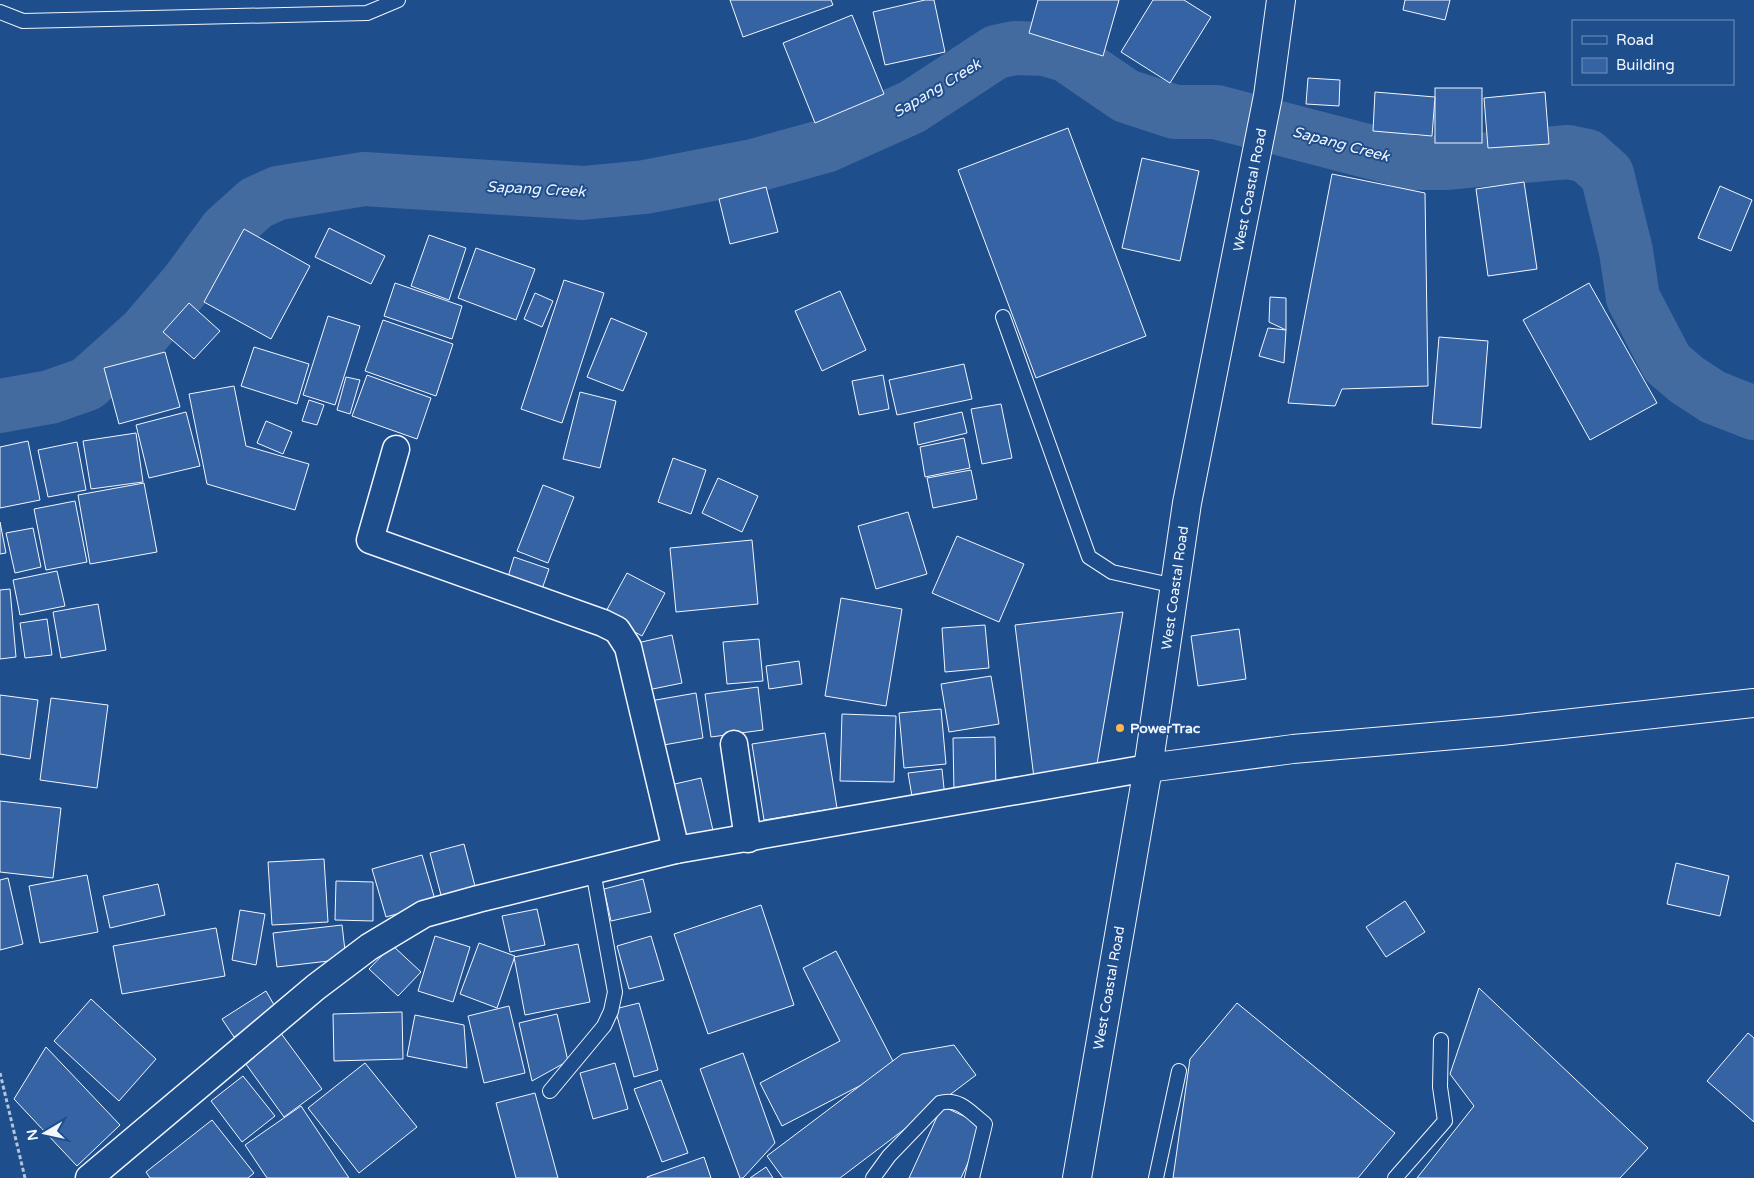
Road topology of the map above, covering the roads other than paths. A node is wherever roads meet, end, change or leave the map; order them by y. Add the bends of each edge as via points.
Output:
1 (398, 0) edge
2 (1281, 0) edge
3 (0, 12) edge
4 (1003, 317) dead end
5 (396, 449) dead end
6 (1175, 586) junction
7 (1754, 704) edge
8 (734, 744) dead end
9 (1148, 768) junction
10 (748, 840) junction
11 (676, 850) junction
12 (593, 871) junction
13 (1441, 1040) dead end
14 (1179, 1071) dead end
15 (550, 1092) dead end
16 (89, 1178) edge
17 (873, 1178) edge
18 (972, 1178) edge
19 (1077, 1178) edge
20 (1156, 1178) edge
21 (1395, 1178) edge

1 - 3 lane via 367,13 23,21
2 - 6 main road, West Coastal Road via 1268,96 1187,503
4 - 6 lane via 1089,558 1112,572
5 - 11 street via 370,540 617,630 628,648
6 - 9 main road, West Coastal Road
7 - 9 main road via 1293,749
8 - 10 street
9 - 10 street
9 - 19 main road, West Coastal Road
10 - 11 street
11 - 12 street
12 - 15 lane via 615,992 604,1026
12 - 16 street via 424,914 377,942 316,988
13 - 21 lane via 1440,1087 1444,1121
14 - 20 lane
17 - 18 lane via 889,1156 940,1103 950,1100 958,1102 985,1124

